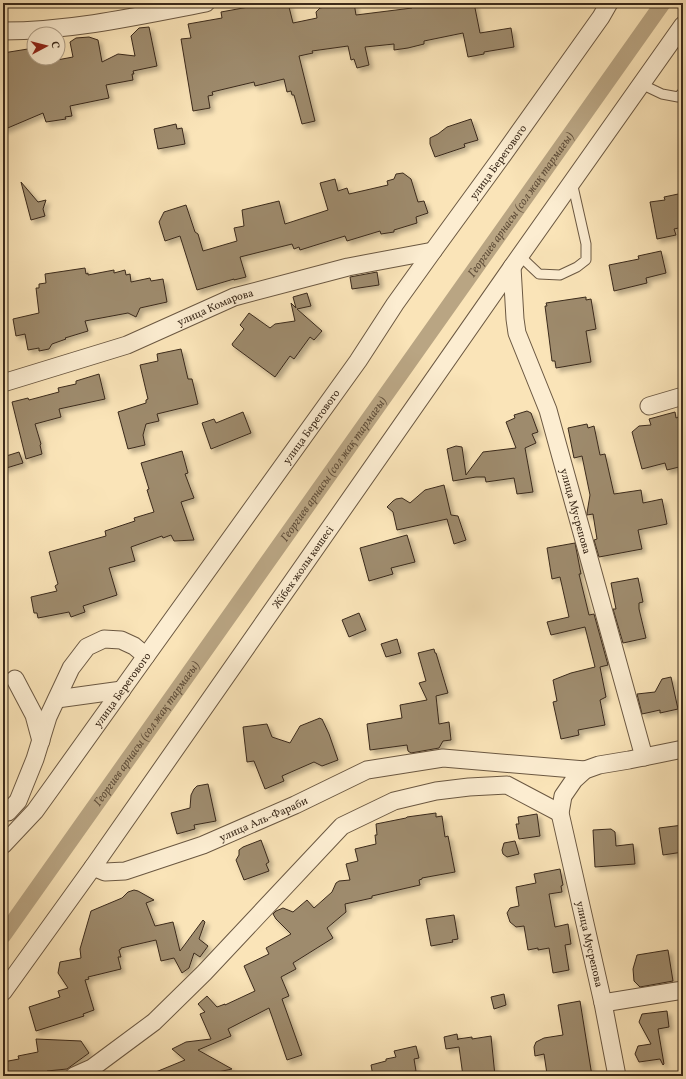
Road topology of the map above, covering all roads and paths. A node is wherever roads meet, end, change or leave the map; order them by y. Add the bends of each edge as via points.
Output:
1 (206, 3) edge
2 (605, 10) edge
3 (682, 30) edge
4 (3, 31) edge
5 (642, 84) junction
6 (683, 92) edge
7 (572, 182) junction
8 (433, 250) junction
9 (516, 261) junction
10 (3, 383) edge
11 (683, 396) edge
12 (649, 406) dead end
13 (146, 656) junction
14 (15, 679) dead end
15 (122, 690) junction
16 (57, 699) junction
17 (41, 741) junction
18 (683, 748) edge
19 (644, 757) junction
20 (585, 770) junction
21 (6, 807) edge
22 (560, 813) junction
23 (15, 831) junction
24 (3, 845) edge
25 (93, 868) junction
26 (683, 990) edge
27 (3, 992) edge
28 (603, 1003) junction
29 (74, 1076) edge
30 (617, 1076) edge

1 - 4 street via 117,20 34,31
2 - 8 street, улица Берегового
3 - 5 street, Жібек жолы көшесі
5 - 6 lane via 662,94 678,96
5 - 7 street, Жібек жолы көшесі
7 - 9 street, Жібек жолы көшесі
7 - 9 lane via 586,244 586,260 560,275 540,274
8 - 10 street, улица Комарова via 348,267 234,297 127,345
8 - 13 street, улица Берегового via 358,361
9 - 19 street, улица Мусрепова via 515,319 518,333 548,410
9 - 25 street, Жібек жолы көшесі
11 - 12 street
13 - 15 street, улица Берегового
13 - 16 street via 121,640 98,641 87,647 70,668
14 - 17 street via 34,715
15 - 16 street
15 - 23 street, улица Берегового via 35,811
16 - 17 street via 48,717
17 - 21 street via 18,801
18 - 19 street, улица Аль-Фараби
19 - 20 street, улица Аль-Фараби
20 - 22 street, улица Аль-Фараби via 563,796
20 - 25 street, улица Аль-Фараби via 443,758 367,770 203,845 125,871 106,872
21 - 23 street
22 - 28 street, улица Мусрепова
22 - 29 street via 507,785 469,787 436,791 394,801 342,826 204,973 154,1022 92,1068
23 - 24 street, улица Берегового
25 - 27 street
26 - 28 street
28 - 30 street, улица Мусрепова

